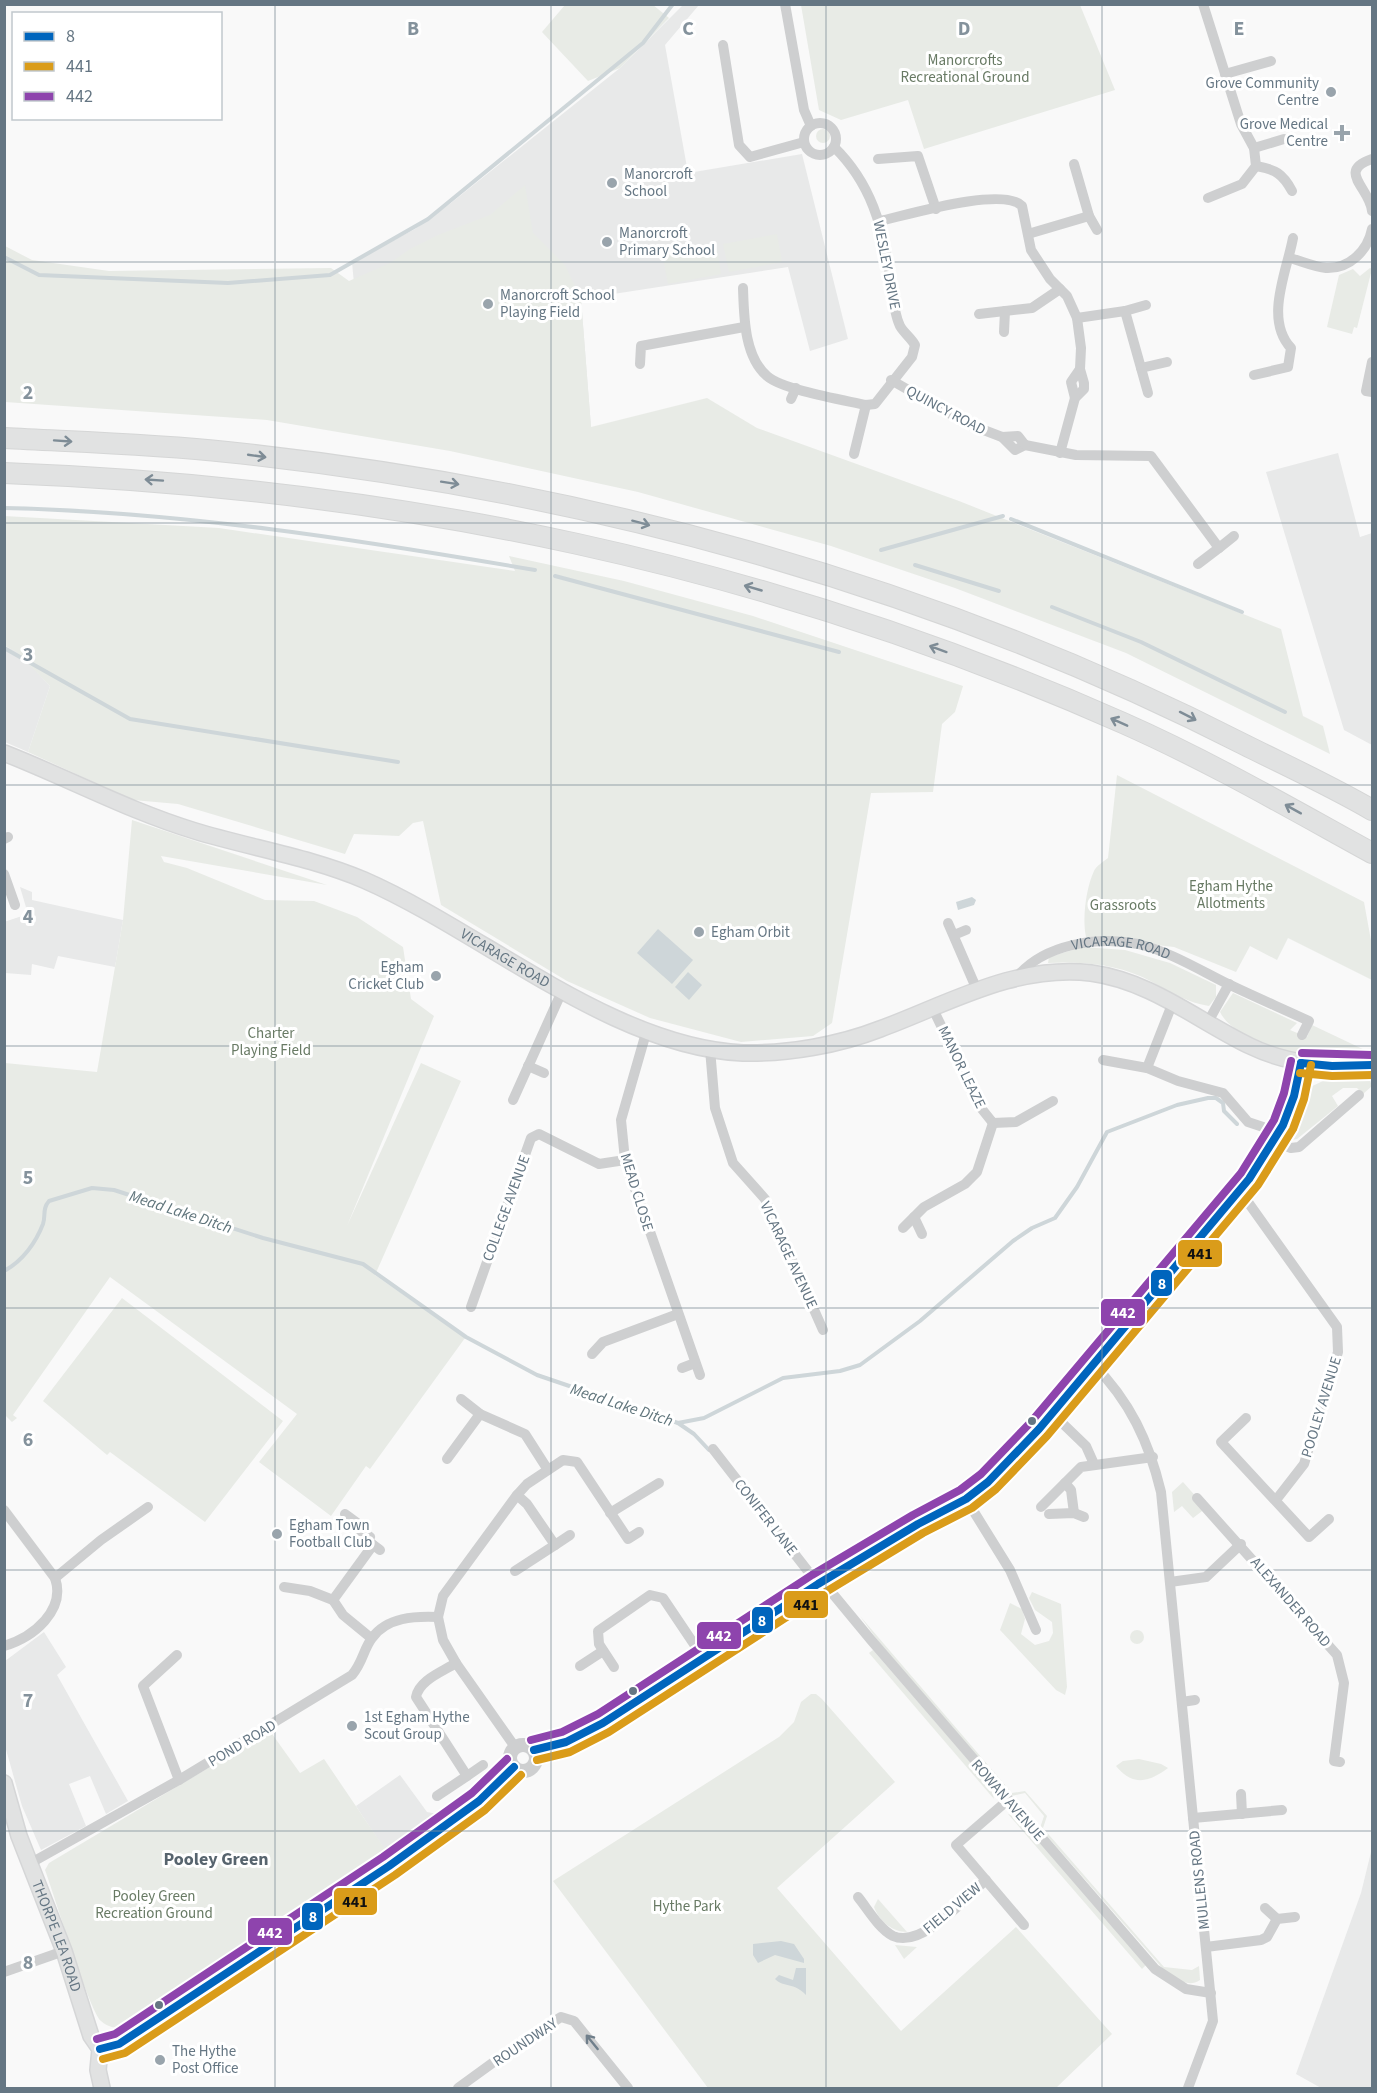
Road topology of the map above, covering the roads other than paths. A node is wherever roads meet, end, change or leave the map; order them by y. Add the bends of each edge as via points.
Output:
1 (785, 4) edge
2 (1203, 4) edge
3 (723, 45) dead end
4 (1270, 61) dead end
5 (1225, 74) junction
6 (812, 126) junction
7 (1284, 139) dead end
8 (804, 142) junction
9 (834, 147) junction
10 (1254, 148) junction
11 (878, 159) dead end
12 (1372, 159) edge
13 (1074, 164) dead end
14 (1256, 166) junction
15 (1292, 191) dead end
16 (1208, 198) dead end
17 (936, 209) junction
18 (1372, 211) edge
19 (1089, 216) junction
20 (880, 221) junction
21 (1372, 229) edge
22 (1097, 230) dead end
23 (1028, 234) junction
24 (1293, 238) dead end
25 (1290, 258) junction
26 (743, 288) dead end
27 (1060, 289) junction
28 (1146, 305) dead end
29 (1005, 311) junction
30 (1125, 311) junction
31 (978, 314) dead end
32 (1077, 318) junction
33 (744, 327) junction
34 (1004, 332) dead end
35 (1167, 362) dead end
36 (1372, 362) edge
37 (640, 364) dead end
38 (1141, 368) junction
39 (1254, 375) dead end
40 (891, 380) junction
41 (796, 388) junction
42 (1372, 392) edge
43 (1148, 393) dead end
44 (791, 399) dead end
45 (866, 405) junction
46 (4, 438) edge
47 (1060, 453) junction
48 (854, 454) dead end
49 (4, 473) edge
50 (1234, 536) dead end
51 (1219, 548) junction
52 (1198, 564) dead end
53 (4, 753) edge
54 (1369, 808) edge
55 (1372, 853) edge
56 (4, 874) edge
57 (15, 905) dead end
58 (948, 922) dead end
59 (966, 930) dead end
60 (954, 935) junction
61 (1016, 978) junction
62 (1229, 984) junction
63 (563, 989) junction
64 (977, 990) junction
65 (1173, 1002) junction
66 (933, 1009) junction
67 (1208, 1022) junction
68 (646, 1033) junction
69 (1302, 1035) dead end
70 (710, 1049) junction
71 (1103, 1060) dead end
72 (1301, 1063) junction
73 (1372, 1065) edge
74 (528, 1066) junction
75 (1147, 1068) junction
76 (544, 1072) dead end
77 (1351, 1097) dead end
78 (513, 1100) dead end
79 (1053, 1101) dead end
80 (993, 1123) junction
81 (1263, 1127) dead end
82 (1276, 1142) junction
83 (625, 1160) junction
84 (1240, 1191) junction
85 (914, 1217) junction
86 (903, 1228) dead end
87 (922, 1234) dead end
88 (471, 1307) dead end
89 (678, 1314) junction
90 (823, 1330) dead end
91 (592, 1354) dead end
92 (695, 1363) junction
93 (1094, 1364) junction
94 (681, 1368) dead end
95 (700, 1375) dead end
96 (460, 1399) dead end
97 (480, 1414) junction
98 (1246, 1418) dead end
99 (1058, 1419) dead end
100 (713, 1449) dead end
101 (1153, 1457) junction
102 (447, 1459) dead end
103 (1094, 1464) junction
104 (548, 1470) junction
105 (659, 1483) dead end
106 (1065, 1483) junction
107 (517, 1495) junction
108 (1197, 1498) dead end
109 (966, 1499) junction
110 (1276, 1500) junction
111 (148, 1507) dead end
112 (4, 1510) edge
113 (610, 1513) junction
114 (345, 1514) dead end
115 (1329, 1518) dead end
116 (639, 1532) dead end
117 (570, 1535) dead end
118 (1241, 1544) junction
119 (555, 1545) junction
120 (515, 1571) dead end
121 (55, 1578) junction
122 (1170, 1582) junction
123 (821, 1583) junction
124 (284, 1587) dead end
125 (333, 1600) junction
126 (438, 1617) junction
127 (1036, 1630) dead end
128 (371, 1638) junction
129 (4, 1646) edge
130 (603, 1651) junction
131 (177, 1655) dead end
132 (704, 1659) junction
133 (456, 1663) junction
134 (580, 1666) dead end
135 (614, 1667) dead end
136 (1194, 1701) dead end
137 (1182, 1702) junction
138 (515, 1747) junction
139 (534, 1750) junction
140 (1340, 1762) dead end
141 (483, 1765) dead end
142 (514, 1767) junction
143 (467, 1776) junction
144 (179, 1780) junction
145 (4, 1783) edge
146 (1241, 1794) dead end
147 (437, 1796) dead end
148 (1008, 1800) junction
149 (1282, 1810) dead end
150 (1242, 1814) junction
151 (1193, 1818) junction
152 (29, 1864) junction
153 (986, 1880) junction
154 (858, 1897) dead end
155 (1265, 1908) dead end
156 (1295, 1917) dead end
157 (1277, 1919) junction
158 (1024, 1925) dead end
159 (1206, 1947) junction
160 (64, 1951) junction
161 (4, 1972) edge
162 (1210, 1993) junction
163 (100, 2049) junction
164 (462, 2085) edge
165 (102, 2088) edge
166 (628, 2088) edge
167 (1188, 2088) edge

1 - 6 street via 804,110
2 - 5 street
3 - 8 street via 739,145 750,157
4 - 5 street
5 - 10 street
6 - 8 street
6 - 9 street via 830,126 835,135
7 - 10 street
8 - 9 street via 817,155 829,153
9 - 20 street, WESLEY DRIVE via 864,185
10 - 14 street
11 - 17 street via 918,156
12 - 18 street via 1356,168
13 - 19 street
14 - 15 street via 1284,176
14 - 16 street via 1242,184
17 - 20 street
17 - 23 street via 973,199 1018,202
19 - 22 street
19 - 23 street
20 - 40 street, WESLEY DRIVE via 896,315 915,345 912,357
21 - 25 street via 1361,254 1347,264 1327,268
23 - 27 street via 1031,250
24 - 25 street
25 - 39 street via 1278,308 1285,342 1291,348 1288,367
26 - 33 street
27 - 29 street via 1032,308
27 - 32 street
28 - 30 street
29 - 31 street
29 - 34 street
30 - 32 street
30 - 38 street
32 - 47 street via 1080,369 1071,382 1075,398
33 - 37 street via 641,346
33 - 41 street via 758,365 769,378
35 - 38 street
36 - 42 street via 1366,391
38 - 43 street
40 - 45 street, WESLEY DRIVE via 875,404
40 - 47 street, QUINCY ROAD via 968,424 1002,437 1018,436 1025,446
41 - 44 street
41 - 45 street
45 - 48 street
46 -> 54 highway via 226,452 455,483 618,517 782,560 917,604 1077,665 1167,705
47 - 51 street, QUINCY ROAD via 1151,456
55 -> 49 highway via 1237,778 1062,697 838,614 701,573 538,534 360,502 179,482
50 - 51 street
51 - 52 street
53 - 63 main road, VICARAGE ROAD via 164,820 362,879
56 - 57 street
58 - 60 street
59 - 60 street
60 - 64 street
61 - 62 street, VICARAGE ROAD via 1026,965 1087,941 1137,944
61 - 64 main road, VICARAGE ROAD
61 - 65 main road, VICARAGE ROAD via 1065,971 1094,974 1125,981
62 - 67 street
62 - 69 street, VICARAGE ROAD via 1309,1021
63 - 68 main road, VICARAGE ROAD
63 - 74 street
64 - 66 main road, VICARAGE ROAD
65 - 67 main road, VICARAGE ROAD
65 - 75 street
66 - 70 main road, VICARAGE ROAD via 875,1031 814,1046 772,1052
66 - 80 street, MANOR LEAZE via 981,1108
67 - 72 main road, VICARAGE ROAD via 1252,1047
68 - 70 main road, VICARAGE ROAD
68 - 83 street, MEAD CLOSE via 621,1120
70 - 90 street, VICARAGE AVENUE via 715,1108 733,1163 765,1199
71 - 75 street
72 - 73 main road, VICARAGE ROAD
72 - 82 street via 1292,1105
74 - 76 street
74 - 78 street
75 - 81 street via 1223,1093 1248,1122
77 - 82 street via 1299,1147
79 - 80 street, MANOR LEAZE via 1016,1122
80 - 85 street, MANOR LEAZE via 976,1172 965,1184
82 - 84 street
83 - 88 street, COLLEGE AVENUE via 599,1164 539,1134 531,1138
83 - 89 street, MEAD CLOSE
84 - 93 street
84 - 110 street, POOLEY AVENUE via 1336,1327 1339,1340 1304,1464
85 - 86 street, MANOR LEAZE
85 - 87 street
89 - 91 street via 603,1342
89 - 92 street, MEAD CLOSE
92 - 94 street
92 - 95 street, MEAD CLOSE
93 - 101 street, MULLENS ROAD via 1127,1402
93 - 109 street via 1008,1464
96 - 97 street
97 - 102 street
97 - 104 street via 525,1434
98 - 110 street via 1221,1442
99 - 103 street via 1086,1446
100 - 123 street, CONIFER LANE
101 - 103 street
101 - 122 street, MULLENS ROAD via 1161,1492
103 - 106 street via 1081,1467
104 - 107 street
104 - 113 street via 563,1460 577,1462
105 - 113 street
106 - 106 street via 1071,1490 1079,1515 1045,1511
107 - 119 street
107 - 126 street via 443,1596
108 - 118 street, ALEXANDER ROAD
109 - 123 street
109 - 127 street via 1010,1570
110 - 115 street via 1309,1537
111 - 121 street
112 - 121 street
113 - 116 street via 628,1539
114 - 125 street via 360,1525 358,1529 377,1547
117 - 119 street
118 - 122 street, ALEXANDER ROAD via 1206,1577
118 - 140 street, ALEXANDER ROAD via 1337,1655 1344,1683 1334,1761
119 - 120 street
121 - 129 street via 59,1589 52,1613 17,1641
122 - 137 street, MULLENS ROAD
123 - 132 street
123 - 148 street, ROWAN AVENUE
124 - 125 street
125 - 128 street via 343,1615
126 - 128 street via 401,1619
126 - 133 street via 443,1640
128 - 144 street, POND ROAD via 362,1664 352,1675
130 - 132 street via 597,1638 602,1625 650,1595 658,1595
130 - 134 street
130 - 135 street
131 - 144 street via 143,1686
132 - 139 street via 589,1731
133 - 138 street
133 - 143 street via 423,1683 416,1697
136 - 137 street
137 - 151 street, MULLENS ROAD
138 - 139 street via 525,1745
138 - 142 street via 510,1755
139 - 142 street via 536,1759 532,1767 522,1771
141 - 143 street
142 - 163 street via 479,1801 388,1866 114,2047
143 - 147 street
144 - 152 street, POND ROAD
145 - 152 main road, THORPE LEA ROAD
146 - 150 street
148 - 153 street, FIELD VIEW via 956,1845
148 - 162 street, ROWAN AVENUE via 1159,1973 1186,1989
149 - 150 street
150 - 151 street
151 - 159 street, MULLENS ROAD
152 - 160 main road, THORPE LEA ROAD
153 - 154 street, FIELD VIEW via 913,1938 900,1938 888,1932
153 - 158 street
155 - 157 street
156 - 157 street
157 - 159 street via 1261,1940
159 - 162 street, MULLENS ROAD
160 - 161 street
160 - 163 main road, THORPE LEA ROAD via 92,2036
162 - 167 street, MULLENS ROAD via 1213,2021
163 - 165 main road, THORPE LEA ROAD via 98,2070
166 -> 164 street, ROUNDWAY via 574,2021 561,2017

